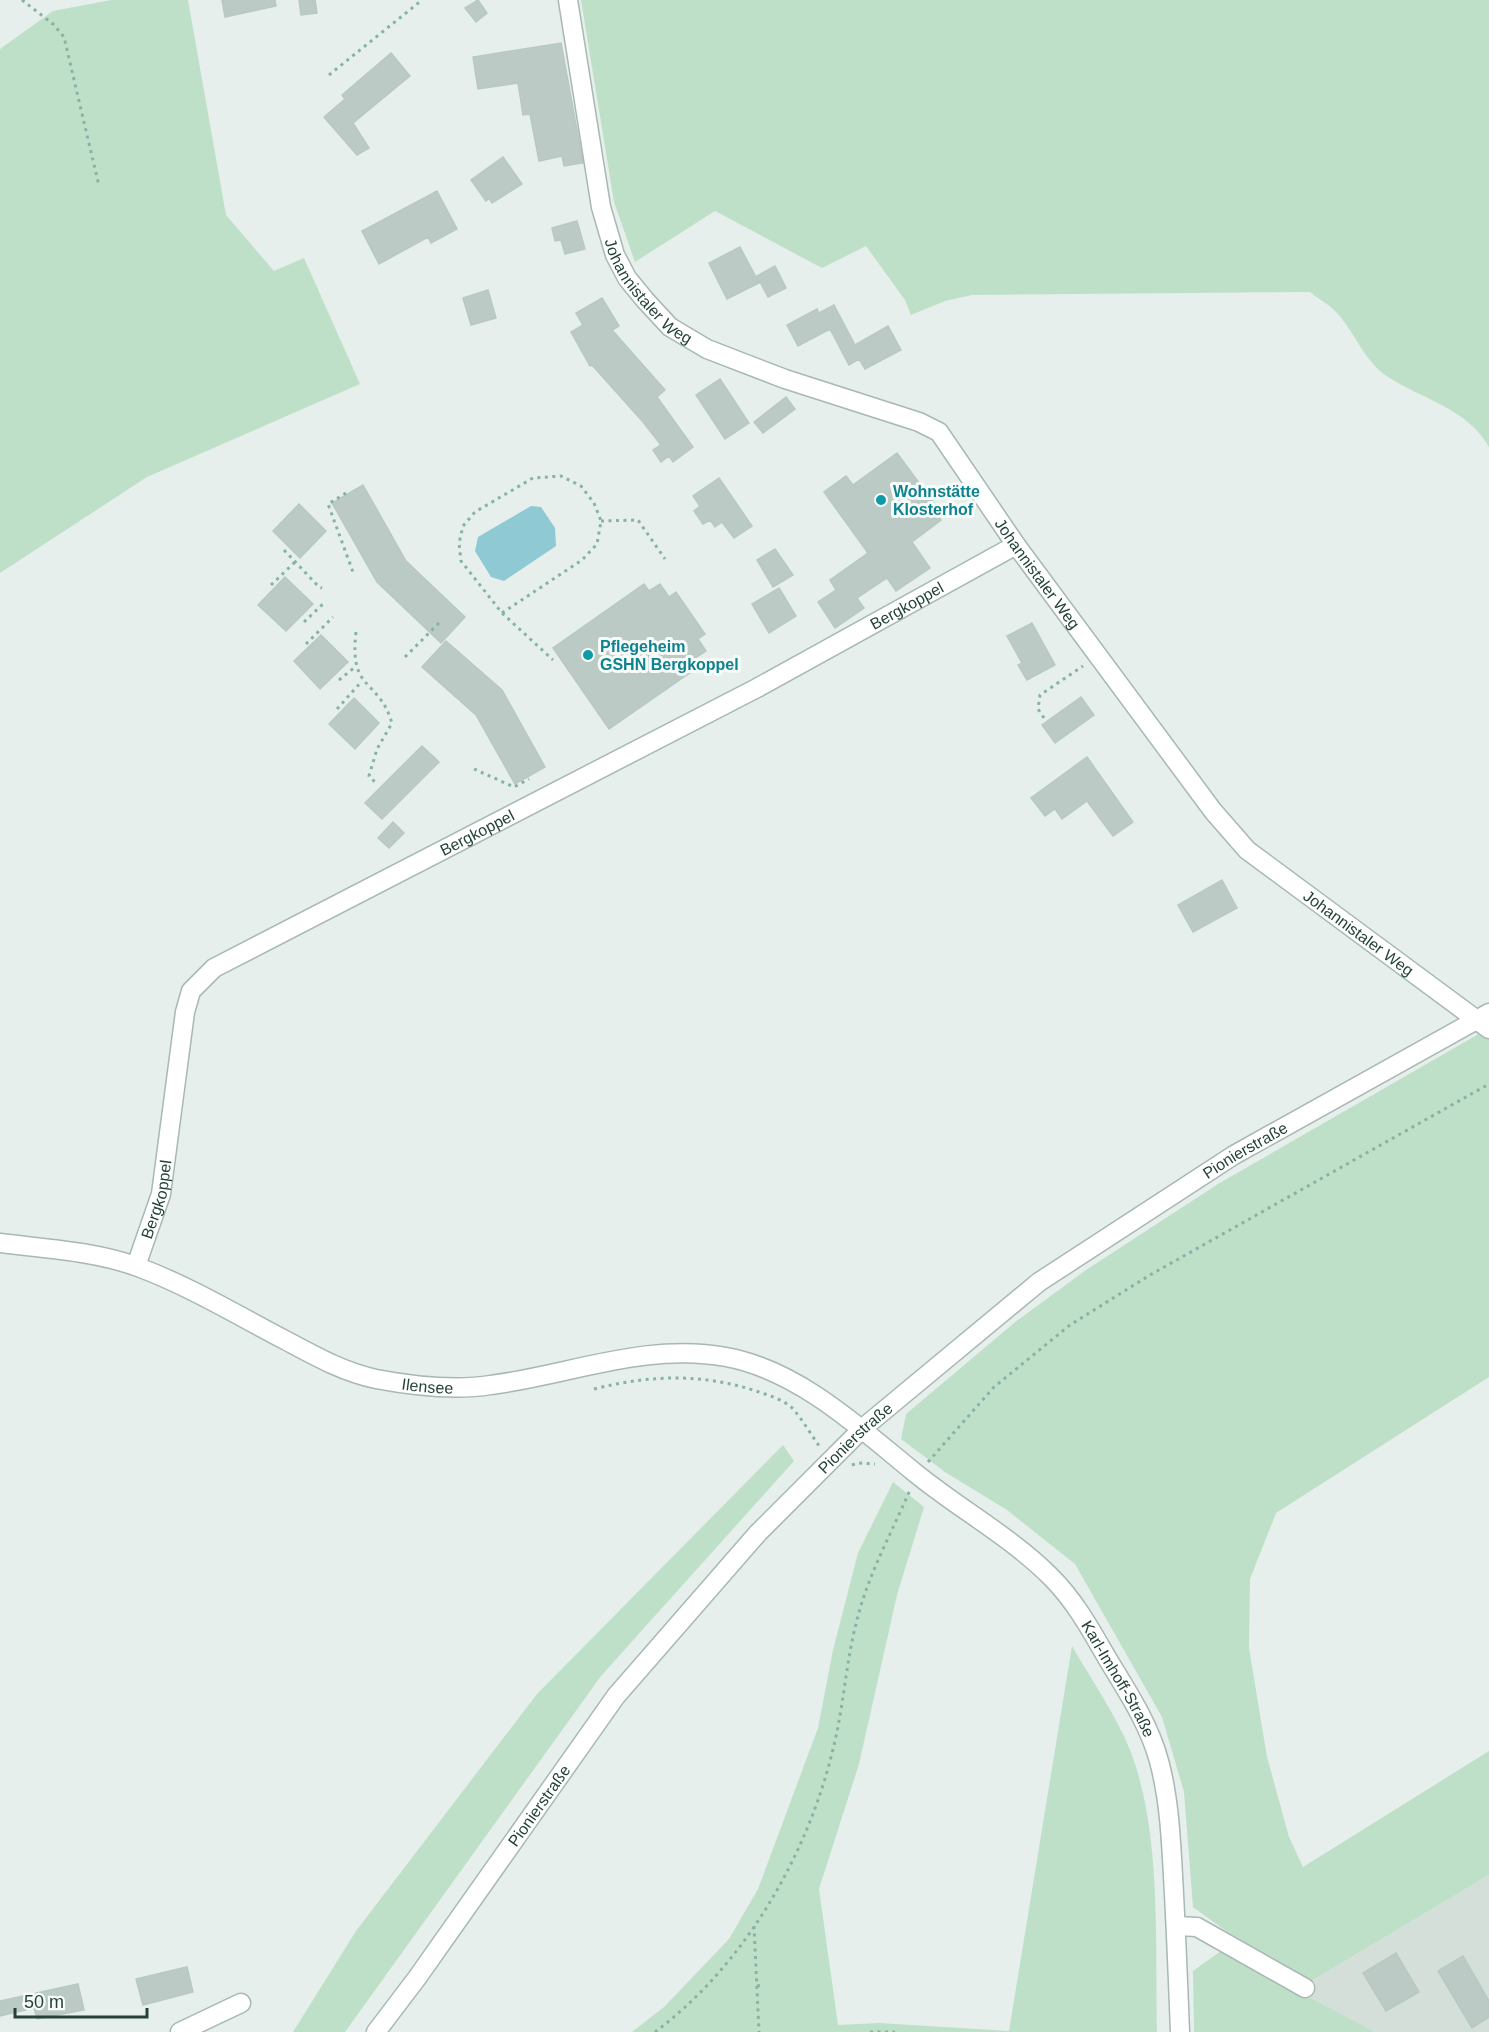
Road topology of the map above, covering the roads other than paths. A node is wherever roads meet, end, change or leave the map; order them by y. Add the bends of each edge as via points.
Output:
1 (568, 0) edge
2 (1016, 545) junction
3 (1485, 1021) edge
4 (0, 1243) edge
5 (136, 1266) junction
6 (863, 1428) junction
7 (1176, 1926) junction
8 (1305, 1988) dead end
9 (241, 2003) dead end
10 (180, 2032) edge
11 (376, 2032) edge
12 (1180, 2032) edge

1 - 2 street, Johannistaler Weg via 601,207 615,255 627,278 670,327 707,349 939,432
2 - 3 street, Johannistaler Weg via 1213,811 1247,850
2 - 5 street, Bergkoppel via 758,688 214,968 191,991 185,1012 161,1194
3 - 6 street, Pionierstraße via 1234,1155 1039,1282
4 - 5 street, Ilensee via 92,1255
5 - 6 street, Ilensee via 331,1365 371,1378 425,1387 488,1386 682,1352 729,1357 774,1373
6 - 7 street, Karl-Imhoff-Straße via 917,1475 1017,1546 1080,1612 1142,1716 1159,1760 1167,1801
6 - 11 street, Pionierstraße via 758,1533 616,1696
7 - 8 street via 1197,1927
7 - 12 street, Karl-Imhoff-Straße
9 - 10 street

